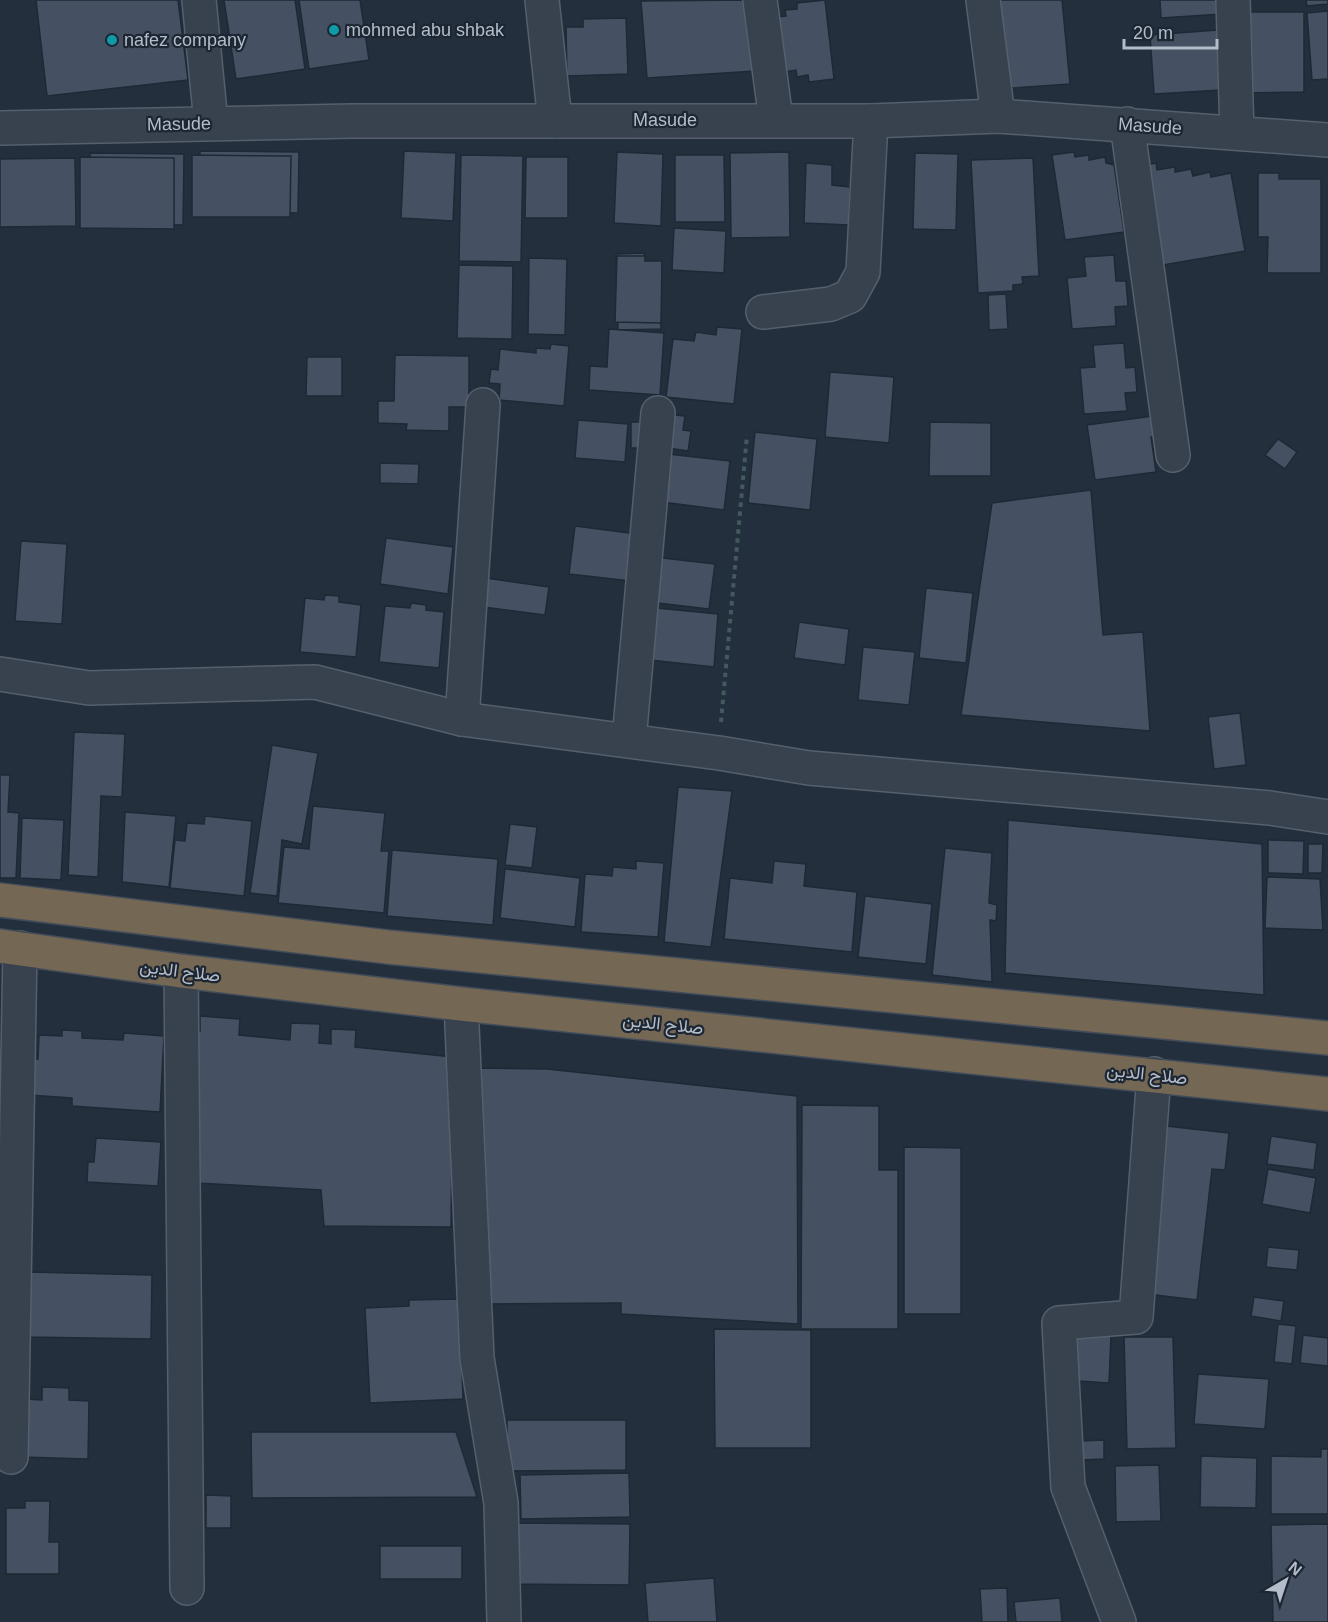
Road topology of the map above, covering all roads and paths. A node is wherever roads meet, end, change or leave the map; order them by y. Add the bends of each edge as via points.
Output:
1 (199, 0) edge
2 (542, 0) edge
3 (760, 0) edge
4 (983, 0) edge
5 (1233, 0) edge
6 (998, 116) junction
7 (776, 120) junction
8 (555, 121) junction
9 (871, 121) junction
10 (211, 123) junction
11 (1127, 124) junction
12 (0, 128) edge
13 (1237, 133) junction
14 (1328, 140) edge
15 (763, 312) dead end
16 (483, 405) dead end
17 (658, 413) dead end
18 (747, 435) dead end
19 (1173, 455) dead end
20 (0, 674) edge
21 (462, 718) junction
22 (629, 740) junction
23 (719, 753) junction
24 (1328, 817) edge
25 (0, 900) edge
26 (10, 947) edge
27 (181, 971) junction
28 (461, 1004) junction
29 (1328, 1038) edge
30 (1154, 1074) junction
31 (1328, 1094) edge
32 (11, 1457) dead end
33 (187, 1588) dead end
34 (504, 1622) edge
35 (1119, 1622) edge

1 - 10 street
2 - 8 street
3 - 7 street
4 - 6 street
5 - 13 street
6 - 9 street, Masude
6 - 11 street, Masude
7 - 8 street, Masude
7 - 9 street, Masude
8 - 10 street, Masude
9 - 15 street via 863,272 850,296 831,304
10 - 12 street, Masude
11 - 13 street, Masude
11 - 19 street
13 - 14 street, Masude
16 - 21 street
17 - 22 street
18 - 23 path
20 - 21 street via 89,688 315,682
21 - 22 street
22 - 23 street
23 - 24 street via 809,768 1270,808
25 - 29 highway via 388,947
26 - 27 highway, صلاح الدين
26 - 32 street
27 - 28 highway, صلاح الدين
27 - 33 street
28 - 30 highway, صلاح الدين
28 - 34 street via 477,1358 501,1503
30 - 31 highway, صلاح الدين
30 - 35 street via 1136,1317 1059,1323 1068,1487

